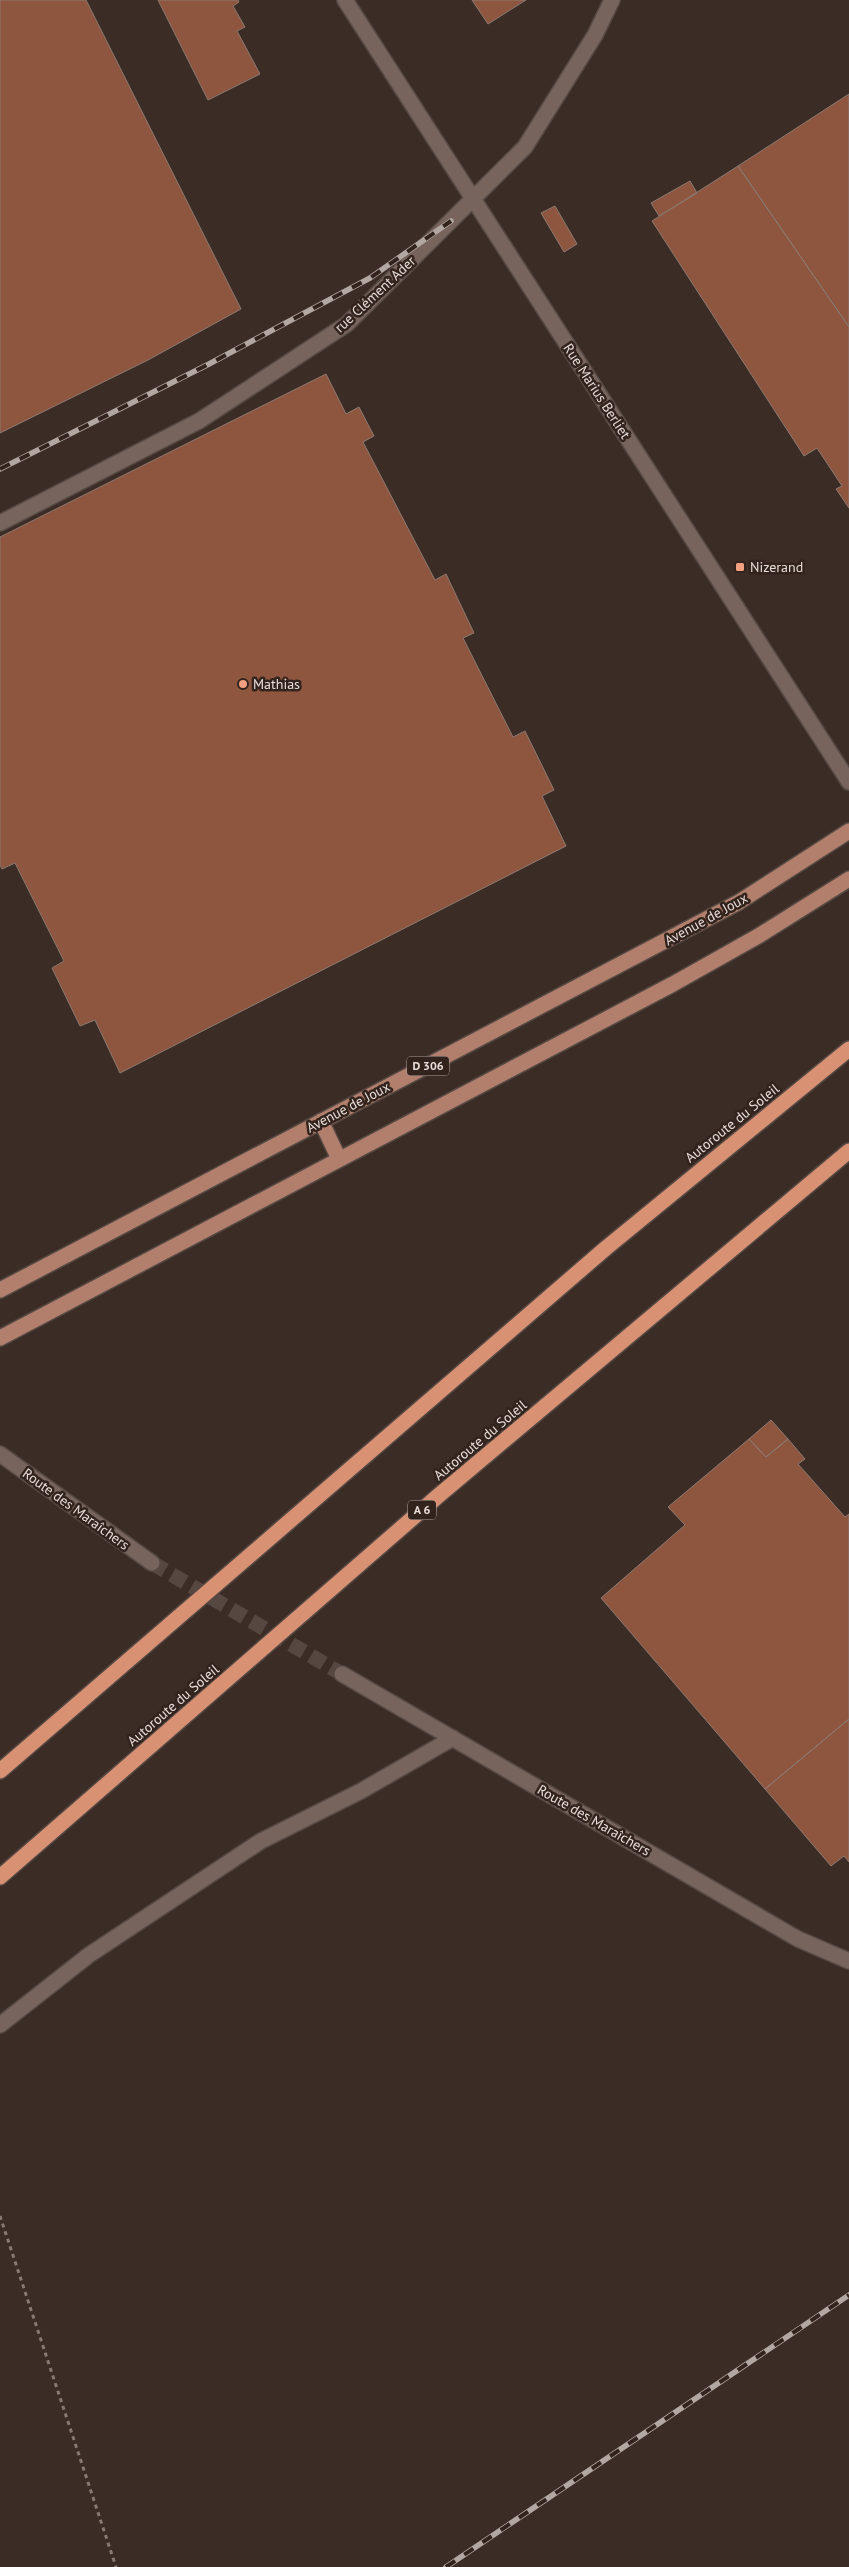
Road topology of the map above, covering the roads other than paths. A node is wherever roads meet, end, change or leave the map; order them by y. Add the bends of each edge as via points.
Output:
1 (344, 0) edge
2 (612, 0) edge
3 (472, 200) junction
4 (0, 523) edge
5 (849, 782) edge
6 (849, 831) edge
7 (849, 879) edge
8 (849, 1049) edge
9 (321, 1122) junction
10 (849, 1151) edge
11 (340, 1159) junction
12 (0, 1290) edge
13 (0, 1338) edge
14 (0, 1454) edge
15 (152, 1563) tunnel mouth
16 (342, 1674) tunnel mouth
17 (453, 1738) junction
18 (0, 1771) edge
19 (0, 1877) edge
20 (849, 1961) edge
21 (0, 2025) edge

1 - 3 street, Rue Marius Berliet
2 - 3 street, rue Clément Ader via 595,35 525,147
3 - 4 street, rue Clément Ader via 347,324 199,422
3 - 5 street, Rue Marius Berliet
6 - 9 main road, Avenue de Joux / D 306 via 739,902
7 - 11 main road via 673,984
8 - 18 highway, Autoroute du Soleil via 606,1248
9 - 11 main road
9 - 12 main road, Avenue de Joux / D 306
10 - 19 highway, Autoroute du Soleil / A 6 via 431,1502
11 - 13 main road
14 - 15 street, Route des Maraîchers
16 - 17 street, Route des Maraîchers
17 - 20 street, Route des Maraîchers via 798,1939
17 - 21 street via 261,1841 88,1955

